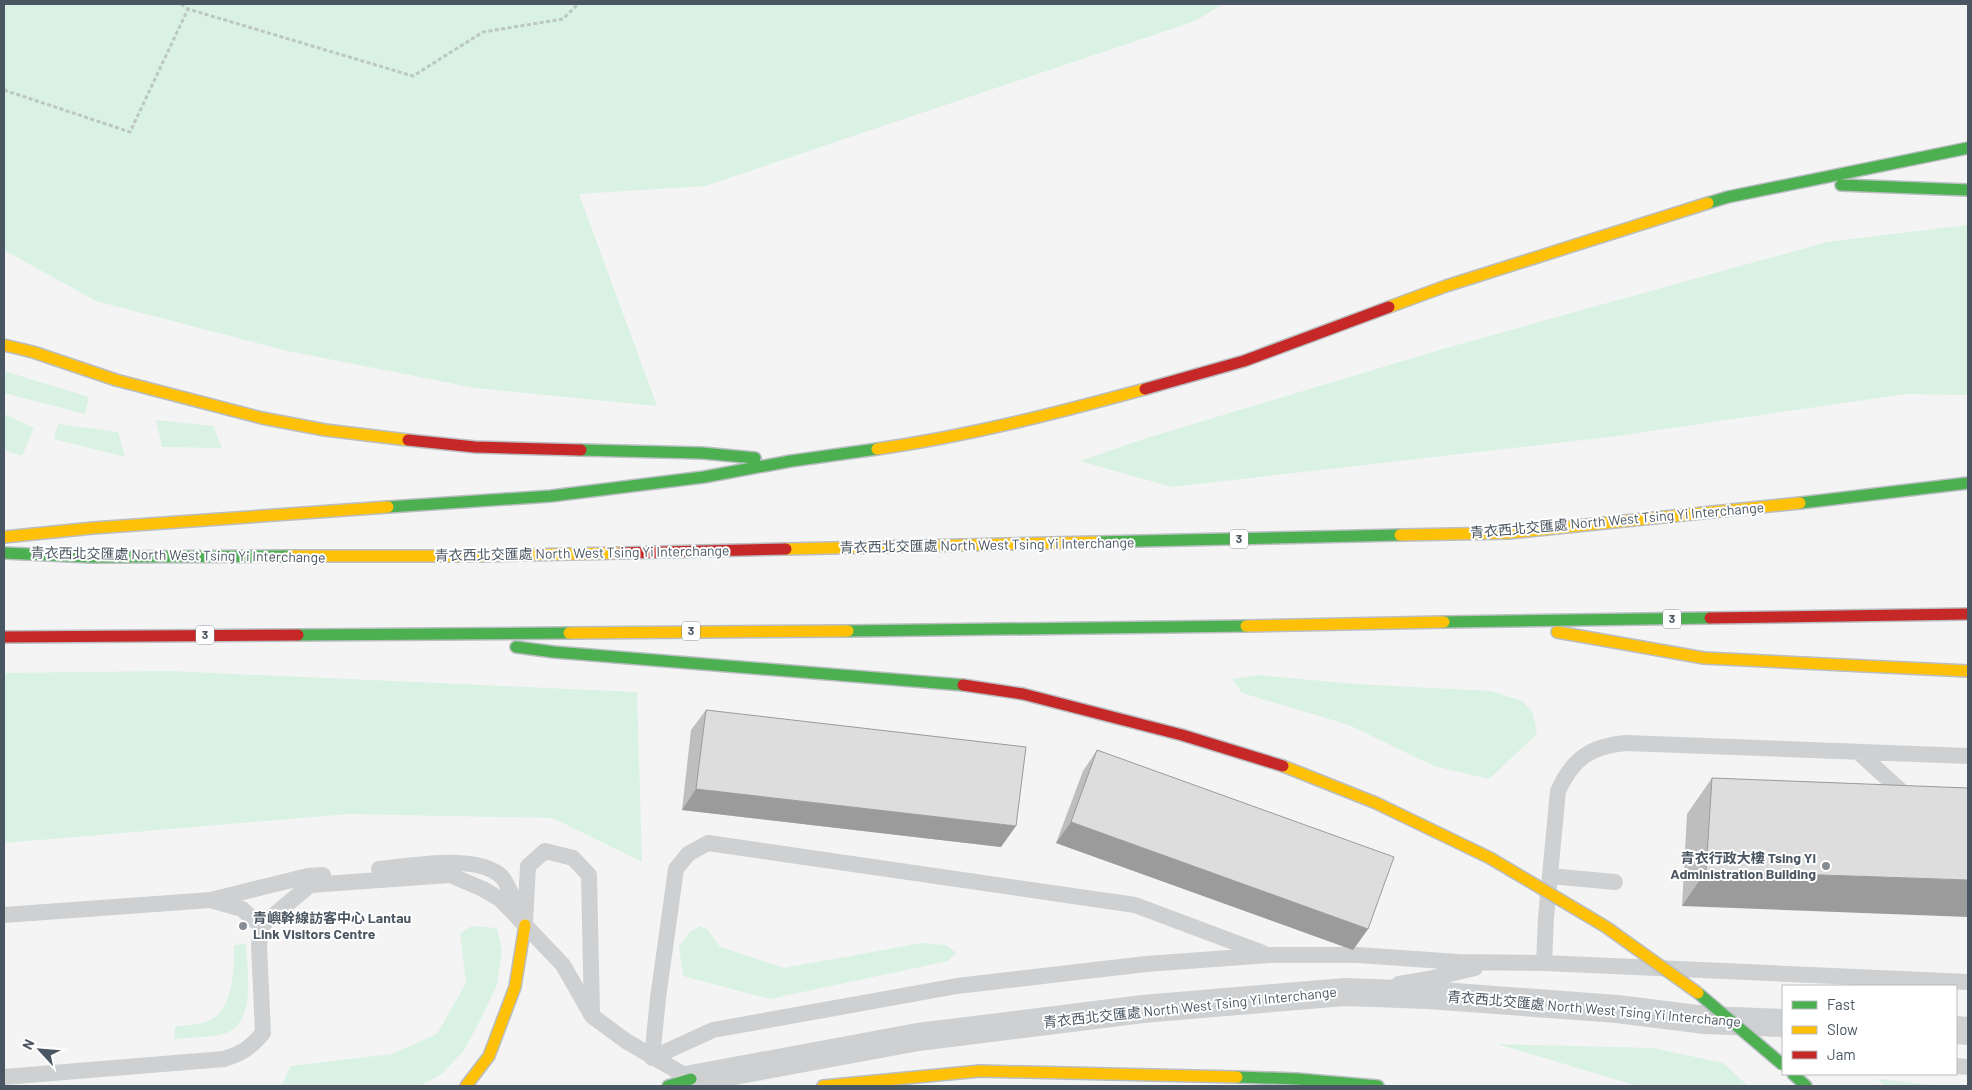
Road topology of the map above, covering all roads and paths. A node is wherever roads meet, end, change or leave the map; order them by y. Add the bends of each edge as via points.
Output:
1 (181, 4) edge
2 (578, 4) edge
3 (188, 9) junction
4 (4, 90) edge
5 (1968, 148) edge
6 (1802, 183) junction
7 (1968, 190) edge
8 (11, 336) dead end
9 (4, 345) edge
10 (33, 352) junction
11 (791, 461) junction
12 (1968, 483) edge
13 (4, 537) edge
14 (4, 553) edge
15 (1968, 614) edge
16 (1486, 620) junction
17 (407, 633) junction
18 (4, 637) edge
19 (1968, 671) edge
20 (1858, 752) junction
21 (1968, 756) edge
22 (1928, 806) edge
23 (1550, 876) junction
24 (1615, 882) dead end
25 (211, 900) junction
26 (4, 915) edge
27 (525, 925) junction
28 (261, 926) junction
29 (1270, 955) junction
30 (1544, 963) junction
31 (1968, 982) edge
32 (1345, 992) junction
33 (592, 1016) junction
34 (1782, 1023) edge
35 (652, 1058) junction
36 (1782, 1064) edge
37 (1794, 1075) edge
38 (4, 1077) edge
39 (680, 1083) edge
40 (466, 1086) edge
41 (823, 1086) edge
42 (1378, 1086) edge
43 (1806, 1086) edge

1 - 3 path
2 - 3 path via 563,19 483,32 413,76
3 - 4 path via 130,132
5 - 6 highway
6 - 7 highway
6 - 11 highway via 1728,197 1446,286 1244,361 1047,416 916,443
8 - 10 highway
9 - 10 highway
10 - 11 highway via 116,380 201,403 326,430 475,447 702,453
11 - 13 highway via 704,477 551,496
12 - 14 highway, 青衣西北交匯處 North West Tsing Yi Interchange / 3 via 1508,533 474,556 92,557
15 - 16 highway, 3
16 - 17 highway, 3 via 974,630
16 - 19 highway via 1704,658
17 - 18 highway, 3
17 - 36 highway, bridge via 554,652 968,685 1023,694 1272,762 1433,828 1530,880 1623,938 1707,1000
20 - 21 lane
20 - 22 lane via 1907,797
20 - 23 lane via 1626,743 1590,751 1565,775 1558,791
23 - 24 lane
23 - 30 lane
25 - 26 lane
25 - 27 lane via 308,876 455,862 490,868 503,877
25 - 28 lane via 242,909
27 - 28 lane via 500,900 450,875 310,885
27 - 33 lane via 563,965
27 - 33 lane via 528,866 545,851 573,858 589,875
27 - 40 highway via 514,986 489,1056
28 - 38 lane via 263,1033 240,1054 224,1059
29 - 30 lane via 1358,955 1458,962
29 - 35 lane via 1146,964 957,986 713,1030
29 - 35 lane via 1135,905 708,843 688,854 676,869
30 - 31 lane
30 - 32 lane via 1477,967 1429,980
32 - 34 street, 青衣西北交匯處 North West Tsing Yi Interchange via 1428,995 1617,1009 1705,1020
32 - 39 street, 青衣西北交匯處 North West Tsing Yi Interchange via 1143,1009 918,1037
33 - 35 lane
35 - 39 lane
37 - 43 highway
41 - 42 highway via 980,1071 1297,1079

